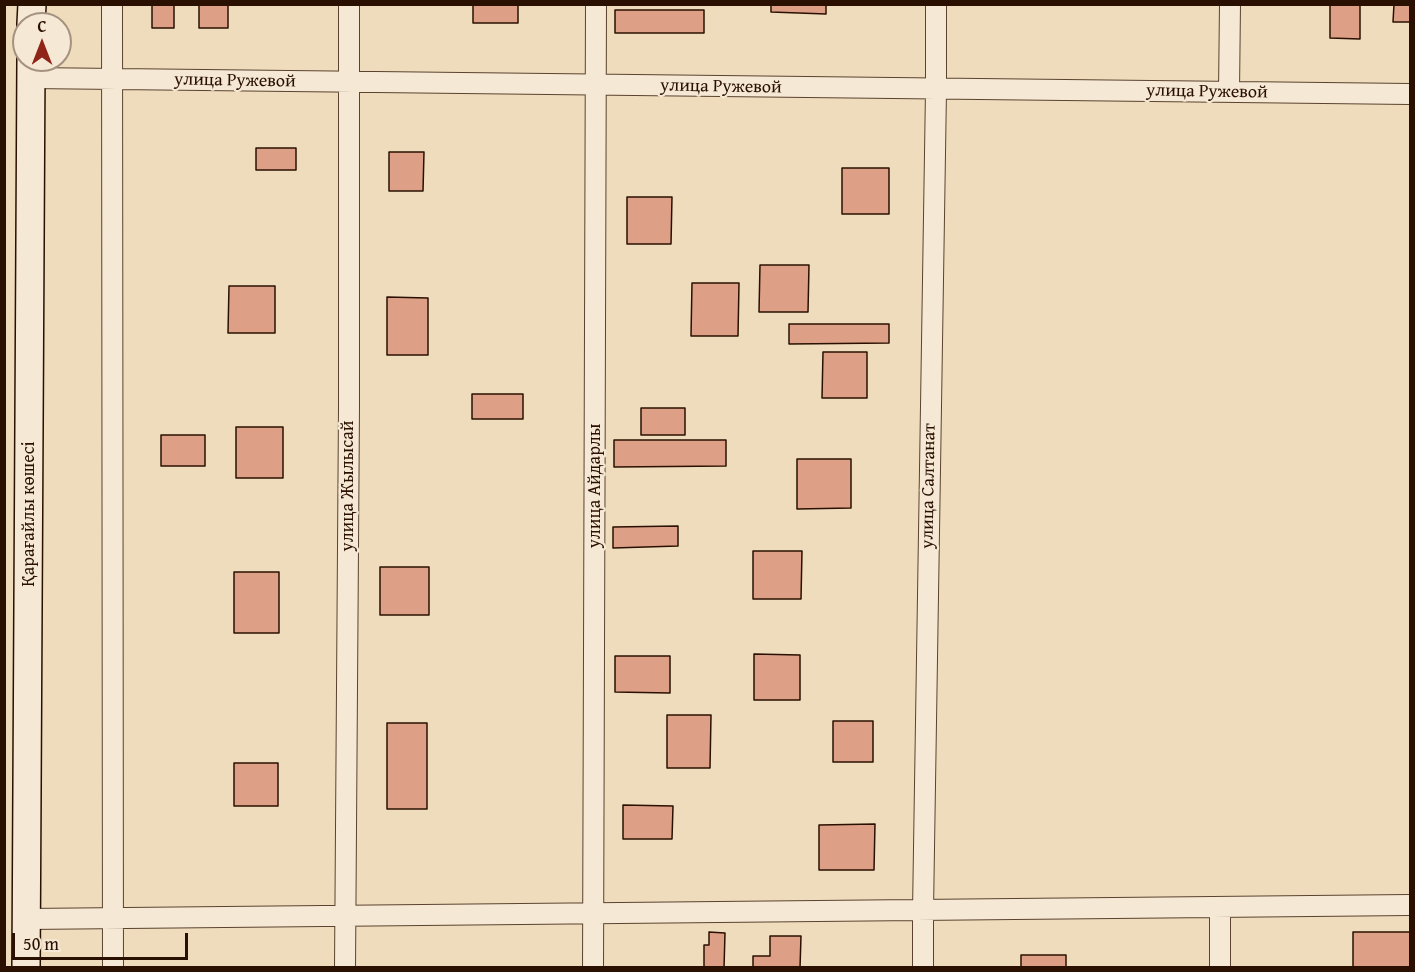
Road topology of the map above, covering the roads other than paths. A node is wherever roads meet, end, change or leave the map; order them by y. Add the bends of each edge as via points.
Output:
1 (112, 4) edge
2 (349, 4) edge
3 (596, 4) edge
4 (936, 4) edge
5 (1230, 4) edge
6 (31, 72) edge
7 (55, 72) edge
8 (112, 79) junction
9 (349, 82) junction
10 (596, 85) junction
11 (936, 90) junction
12 (1229, 92) junction
13 (1410, 94) edge
14 (1410, 905) edge
15 (1220, 907) junction
16 (923, 911) junction
17 (594, 913) junction
18 (345, 916) junction
19 (113, 918) junction
20 (27, 919) junction
21 (26, 968) edge
22 (113, 968) edge
23 (345, 968) edge
24 (593, 968) edge
25 (923, 968) edge
26 (1220, 968) edge

1 - 8 street
2 - 9 street, улица Жылысай
3 - 10 street, улица Айдарлы
4 - 11 street, улица Салтанат
5 - 12 street
6 - 20 street, Қарағайлы көшесі
7 - 8 street, улица Ружевой
8 - 9 street, улица Ружевой
8 - 19 street
9 - 10 street, улица Ружевой
9 - 18 street, улица Жылысай
10 - 11 street, улица Ружевой
10 - 17 street, улица Айдарлы
11 - 12 street, улица Ружевой
11 - 16 street, улица Салтанат
12 - 13 street, улица Ружевой
14 - 15 street
15 - 16 street
15 - 26 street
16 - 17 street
16 - 25 street, улица Салтанат
17 - 18 street
17 - 24 street, улица Айдарлы
18 - 19 street
18 - 23 street, улица Жылысай
19 - 20 street
19 - 22 street
20 - 21 street, Қарағайлы көшесі

